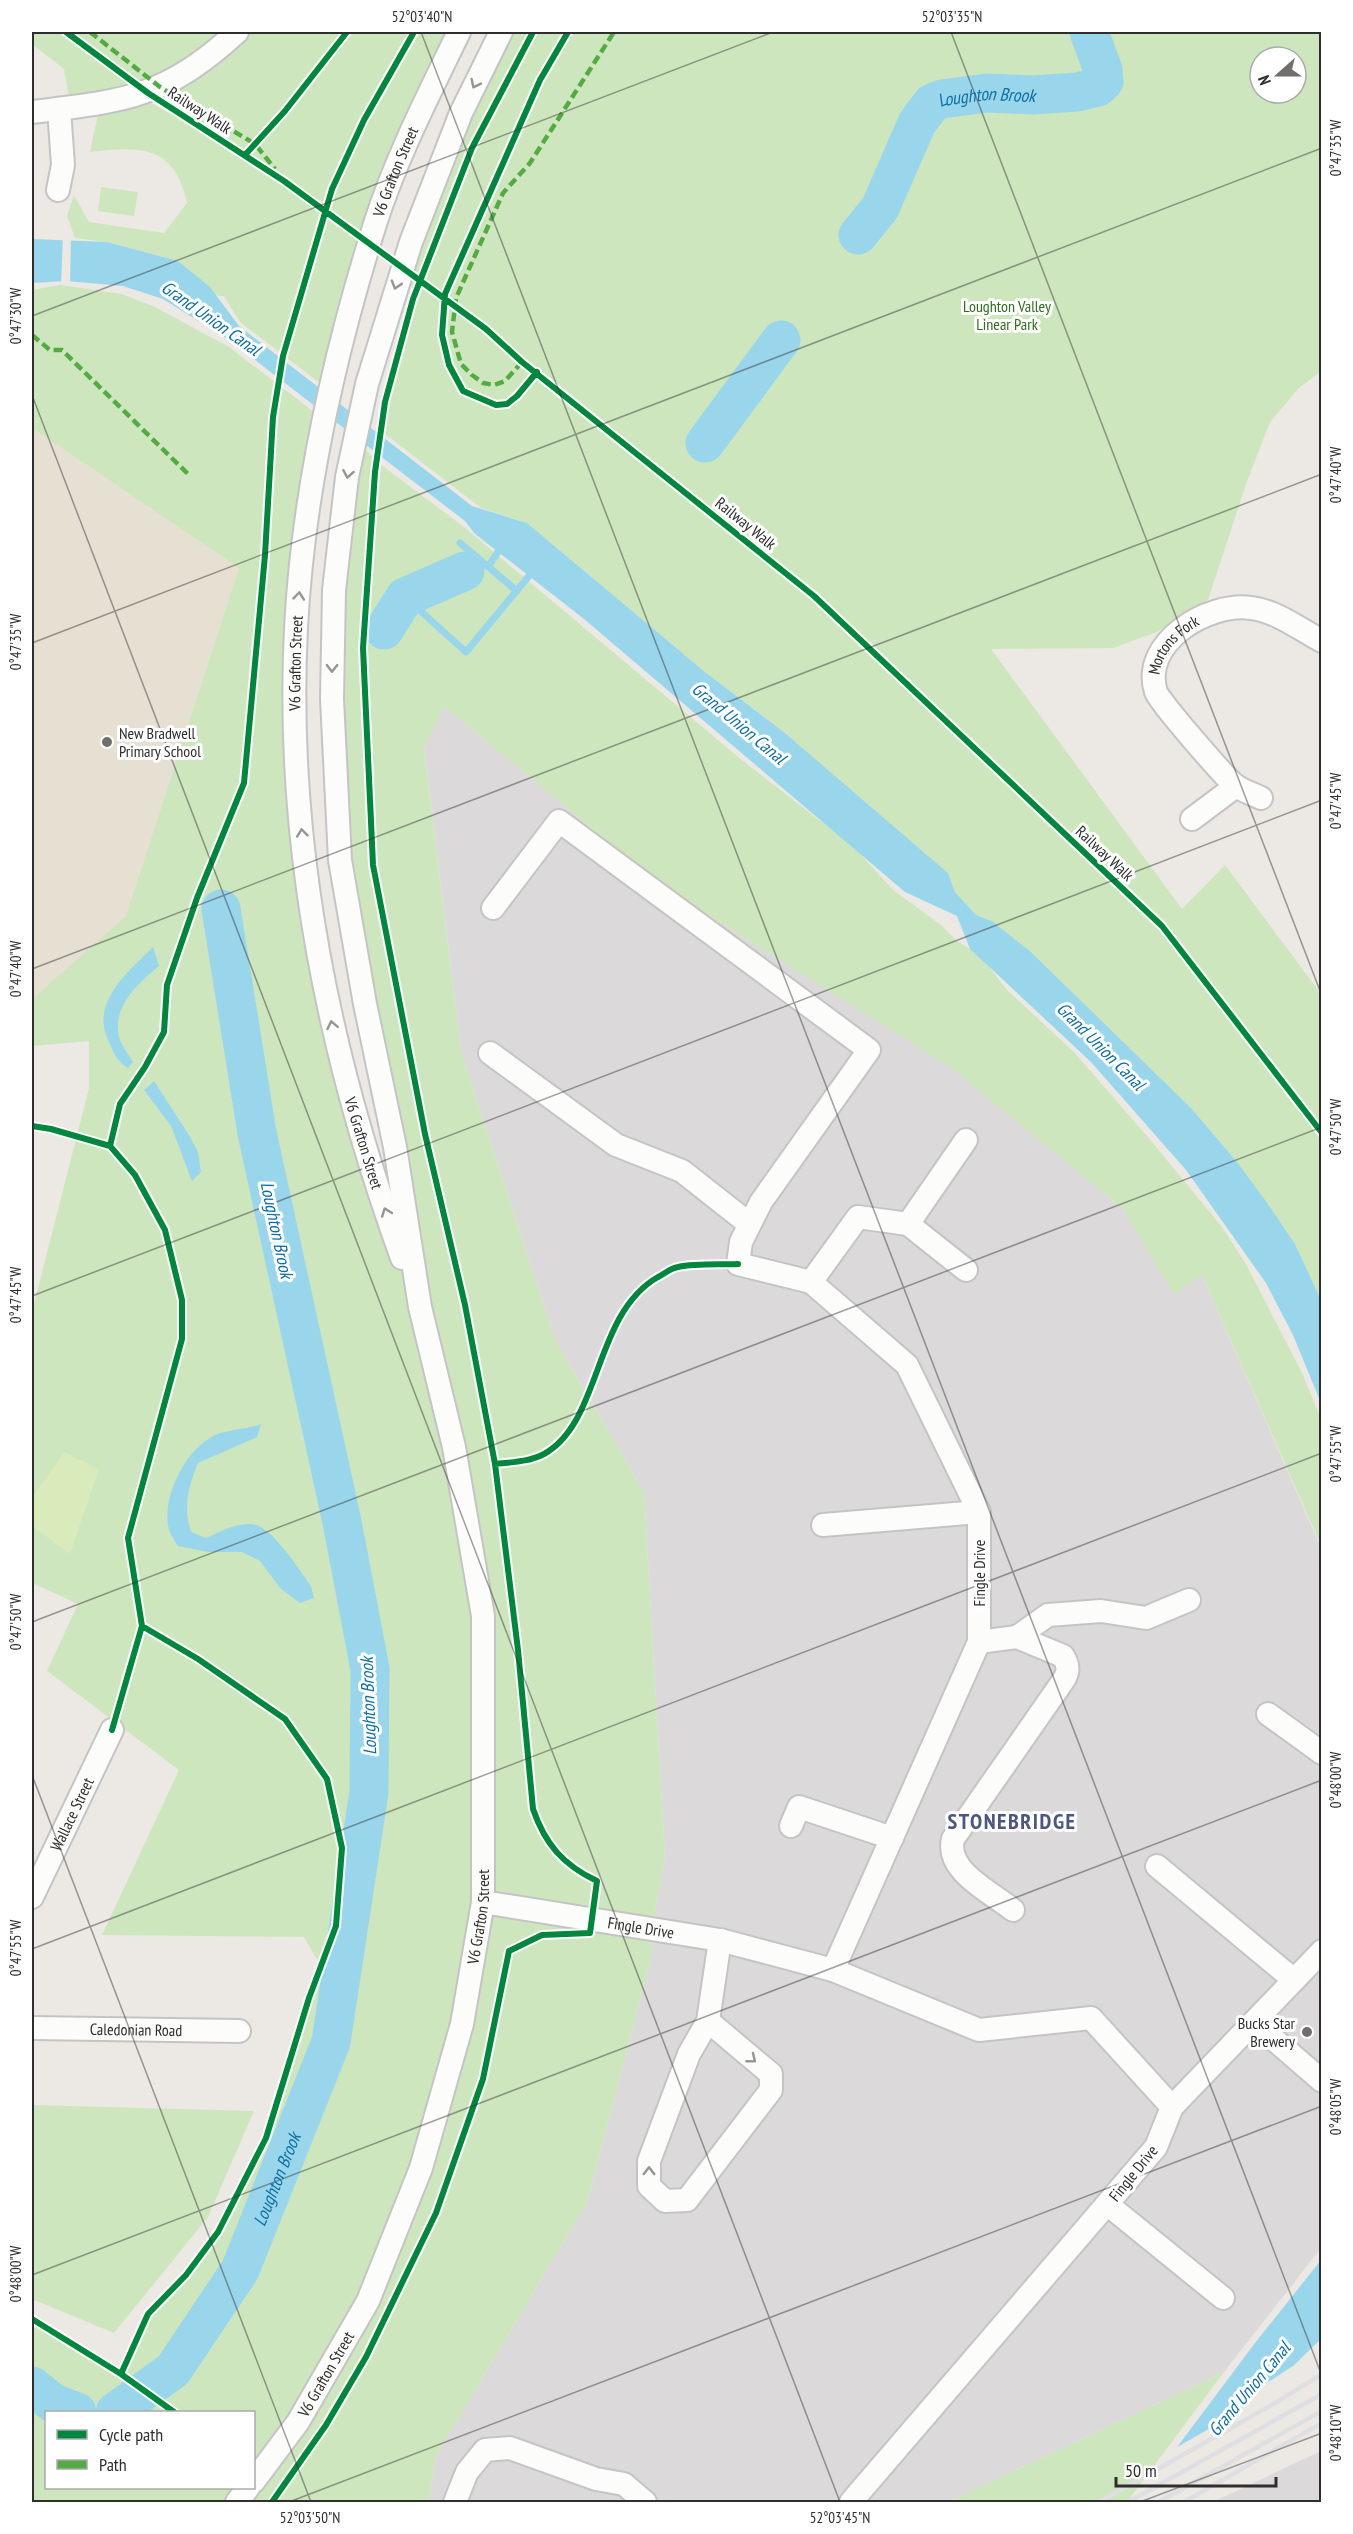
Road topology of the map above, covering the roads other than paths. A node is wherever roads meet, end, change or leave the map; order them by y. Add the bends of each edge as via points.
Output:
1 (237, 32) edge
2 (459, 32) edge
3 (501, 32) edge
4 (59, 109) junction
5 (32, 112) edge
6 (57, 190) dead end
7 (1322, 641) edge
8 (1236, 786) junction
9 (1261, 798) dead end
10 (1192, 819) dead end
11 (493, 908) dead end
12 (490, 1053) dead end
13 (966, 1140) dead end
14 (748, 1223) junction
15 (908, 1224) junction
16 (966, 1270) dead end
17 (810, 1282) junction
18 (420, 1307) junction
19 (979, 1512) junction
20 (823, 1525) dead end
21 (1189, 1600) dead end
22 (1017, 1637) junction
23 (979, 1642) junction
24 (1268, 1714) dead end
25 (112, 1731) dead end
26 (1322, 1753) edge
27 (791, 1826) dead end
28 (892, 1838) junction
29 (1157, 1866) dead end
30 (32, 1897) edge
31 (483, 1902) junction
32 (1013, 1910) dead end
33 (720, 1940) junction
34 (1322, 1951) edge
35 (833, 1970) junction
36 (1294, 1980) junction
37 (708, 2021) junction
38 (1254, 2022) junction
39 (32, 2028) edge
40 (239, 2031) dead end
41 (1322, 2081) edge
42 (1173, 2107) junction
43 (1107, 2204) junction
44 (1222, 2298) dead end
45 (255, 2480) edge
46 (247, 2489) edge
47 (237, 2502) edge
48 (455, 2502) edge
49 (645, 2502) edge
50 (851, 2502) edge

1 - 4 street via 183,76 148,93 100,105
18 -> 2 street, V6 Grafton Street via 373,1177 339,1059 316,944 301,826 296,627 309,502 332,376 376,221 425,101
3 -> 18 street, V6 Grafton Street via 461,113 411,242 367,384 347,477 334,590 332,699 340,860 395,1147
4 - 5 street
4 - 6 street via 63,165
7 - 8 street, Mortons Fork via 1271,613 1249,608 1226,609 1188,624 1160,652 1154,671 1156,693
8 - 9 street, Mortons Fork
8 - 10 street
11 - 14 street via 559,821 868,1050
12 - 14 street via 616,1145 682,1171
13 - 15 street
14 - 17 street, Fingle Drive via 738,1264
15 - 16 street
15 - 17 street via 858,1217
17 - 19 street, Fingle Drive via 907,1365
18 - 31 street, V6 Grafton Street via 453,1447 483,1616
19 - 20 street
19 - 23 street, Fingle Drive
21 - 22 street via 1146,1618 1101,1611 1048,1615
22 - 23 street
22 - 32 street via 1063,1656 1068,1672 1000,1767 951,1847 957,1866
23 - 28 street, Fingle Drive
24 - 26 street
25 - 30 street, Wallace Street
27 - 28 street via 799,1806
28 - 35 street, Fingle Drive
29 - 36 street
31 - 33 street, Fingle Drive
31 - 45 street, V6 Grafton Street via 462,2024 422,2168 368,2301 298,2422
33 - 35 street, Fingle Drive
33 - 37 street
34 - 36 street
35 - 42 street, Fingle Drive via 979,2030 1091,2018
36 - 38 street
37 -> 37 street via 771,2074 771,2090 687,2200 665,2201 649,2186 649,2162 689,2054
38 - 41 street
38 - 42 street
39 - 40 street, Caledonian Road
42 - 43 street, Fingle Drive via 1156,2147
43 - 44 street
43 - 50 street, Fingle Drive
46 - 47 street
48 - 49 street via 467,2472 485,2450 510,2448 596,2479 624,2484

